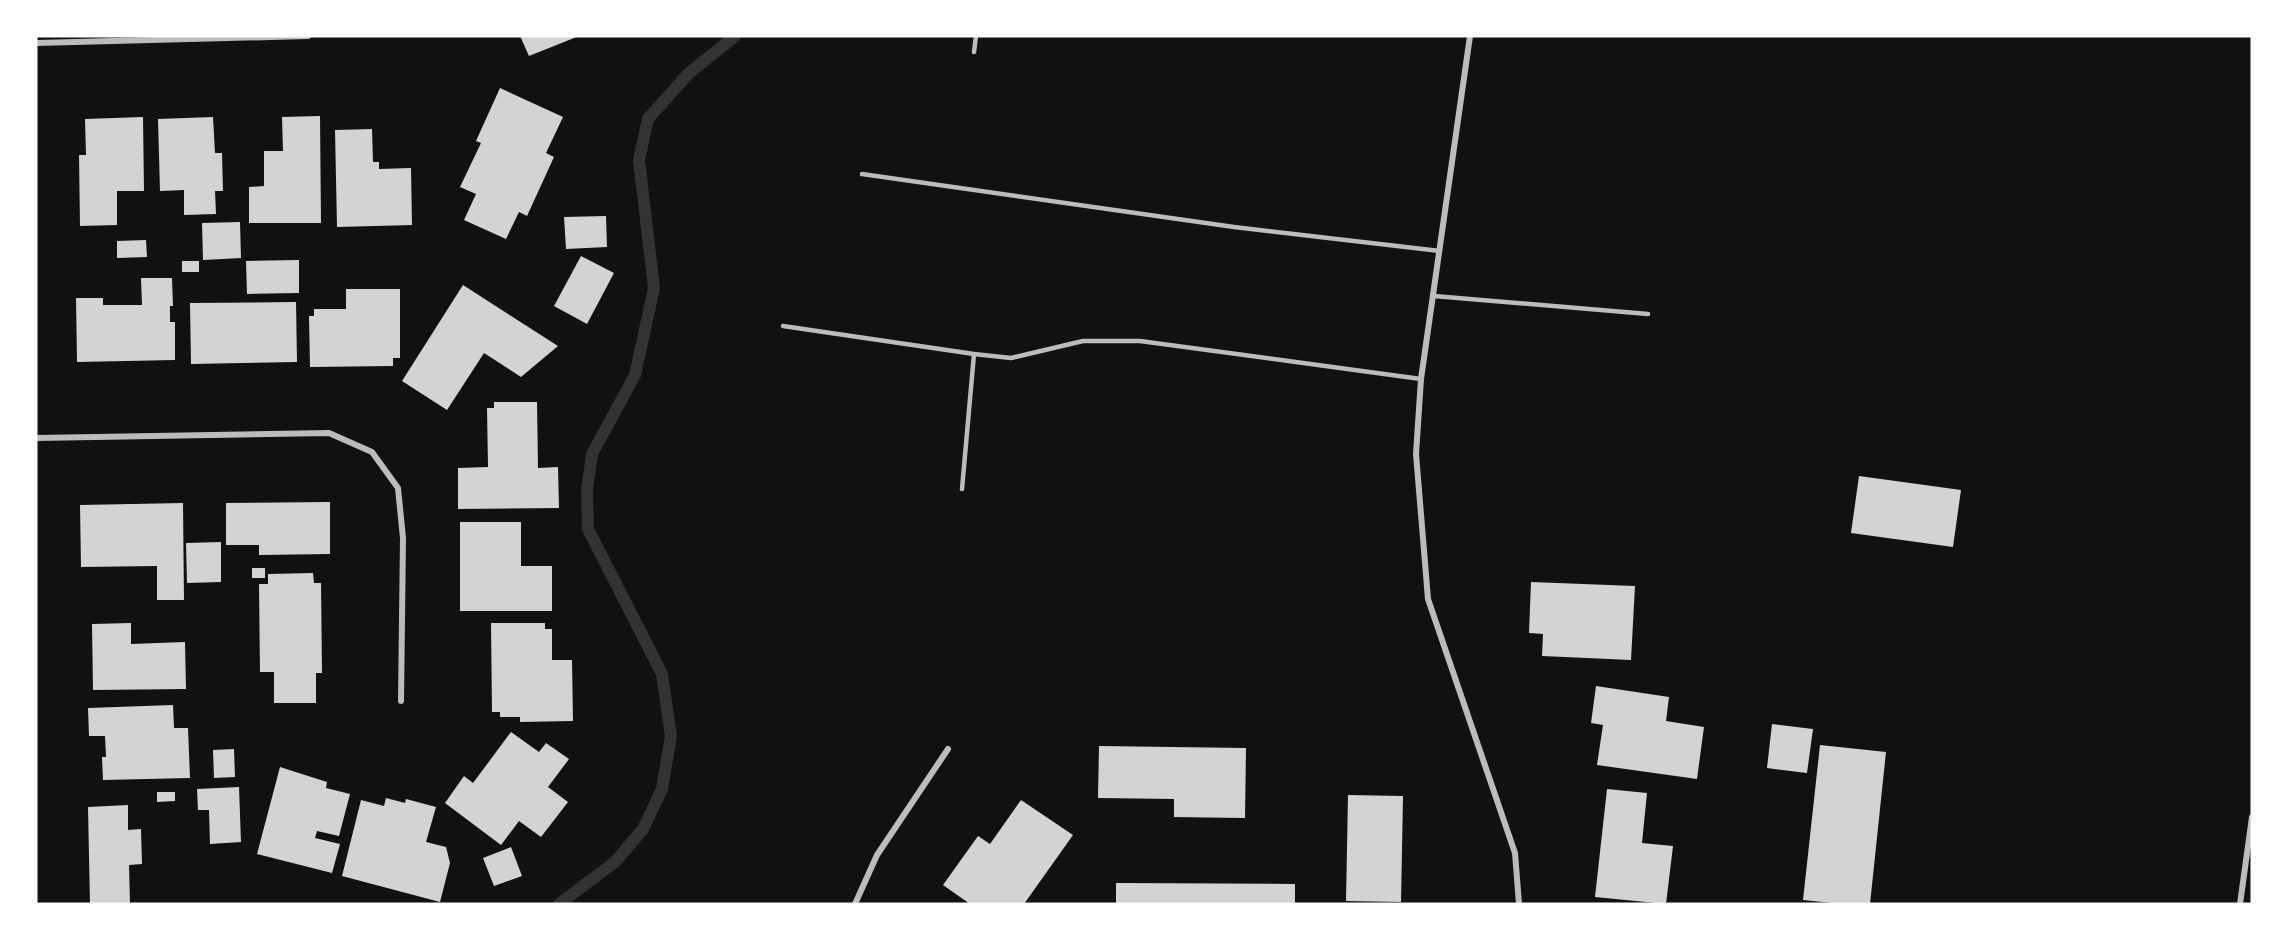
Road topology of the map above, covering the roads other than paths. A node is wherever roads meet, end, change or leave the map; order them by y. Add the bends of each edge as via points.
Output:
1 (308, 36) edge
2 (976, 36) edge
3 (1470, 36) edge
4 (36, 44) edge
5 (974, 52) dead end
6 (862, 174) dead end
7 (1440, 251) junction
8 (1434, 296) junction
9 (1648, 314) dead end
10 (783, 326) dead end
11 (974, 354) junction
12 (1421, 378) junction
13 (36, 438) edge
14 (962, 489) dead end
15 (401, 701) dead end
16 (948, 749) dead end
17 (2252, 818) edge
18 (855, 904) edge
19 (1520, 904) edge
20 (2240, 904) edge

1 - 4 street
2 - 5 lane
3 - 7 street
6 - 7 lane via 1234,227
7 - 8 street
8 - 9 lane
8 - 12 street
10 - 11 lane
11 - 12 lane via 1011,358 1083,341 1140,341
11 - 14 lane
12 - 19 street via 1416,454 1428,599 1515,853
13 - 15 street via 329,433 372,452 399,488 403,538
16 - 18 street via 877,855
17 - 20 street

